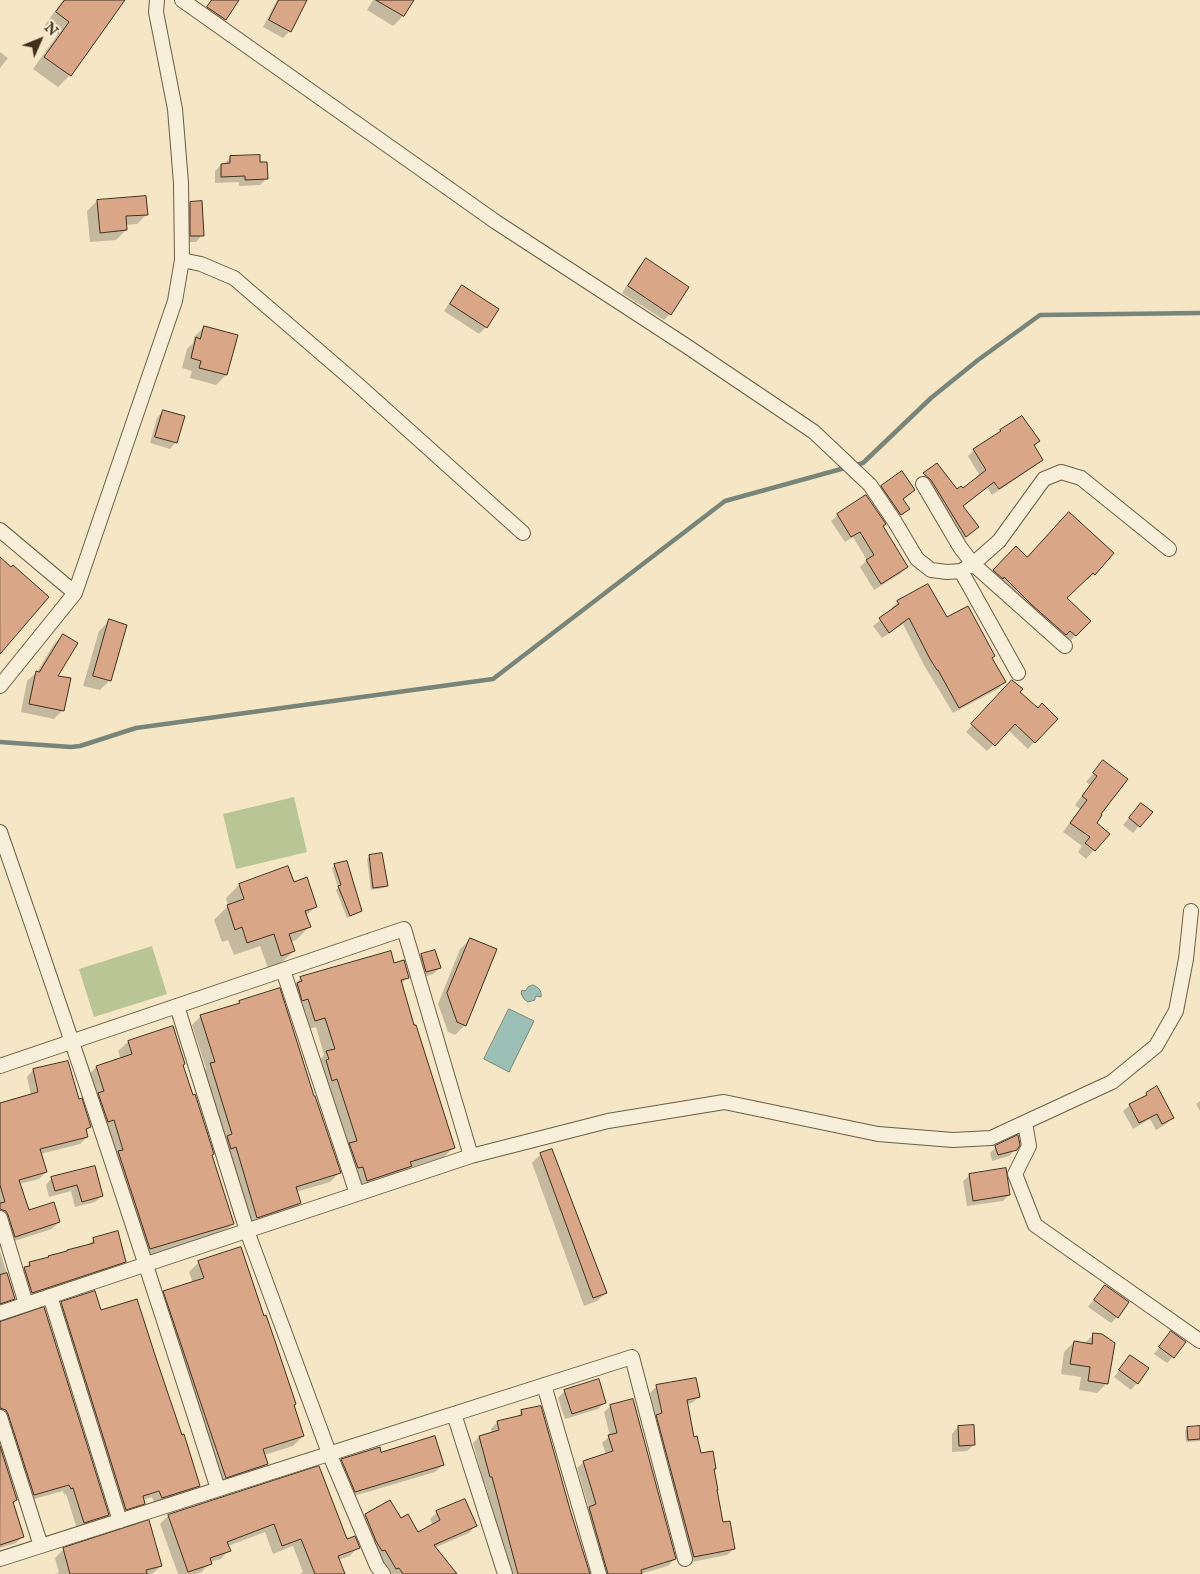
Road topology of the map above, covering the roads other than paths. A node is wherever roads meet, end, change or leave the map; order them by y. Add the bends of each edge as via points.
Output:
1 (157, 0) edge
2 (182, 0) edge
3 (182, 260) junction
4 (923, 484) dead end
5 (0, 530) edge
6 (523, 533) dead end
7 (1169, 549) dead end
8 (967, 568) junction
9 (75, 593) junction
10 (1065, 646) dead end
11 (1018, 674) dead end
12 (0, 686) edge
13 (0, 832) edge
14 (1191, 912) dead end
15 (283, 970) junction
16 (176, 1006) junction
17 (72, 1041) junction
18 (0, 1066) edge
19 (1024, 1123) junction
20 (471, 1156) junction
21 (357, 1194) junction
22 (0, 1218) edge
23 (247, 1231) junction
24 (146, 1264) junction
25 (50, 1296) junction
26 (26, 1304) junction
27 (0, 1313) edge
28 (1200, 1341) edge
29 (544, 1385) junction
30 (454, 1414) junction
31 (0, 1416) edge
32 (329, 1453) junction
33 (218, 1489) junction
34 (120, 1520) junction
35 (41, 1546) junction
36 (685, 1558) dead end
37 (0, 1559) edge
38 (383, 1574) edge
39 (505, 1574) edge
40 (599, 1574) edge

1 - 3 street via 156,12 175,109 181,183
2 - 8 street via 496,222 814,432 870,485 917,559 931,570 947,572
3 - 6 street via 234,278
3 - 9 street via 175,301
4 - 8 street via 960,547
5 - 9 street
7 - 8 street via 1081,478 1061,472 1044,478 999,541
8 - 10 street
8 - 11 street
9 - 12 street
13 - 17 street
14 - 19 street via 1176,1011 1156,1046 1112,1082
15 - 16 street
15 - 20 street via 404,929
15 - 21 street
16 - 17 street
16 - 23 street
17 - 18 street
17 - 24 street
19 - 20 street via 991,1138 953,1140 878,1134 724,1102 608,1120
19 - 28 street via 1029,1146 1016,1174 1035,1225
20 - 21 street
21 - 23 street
22 - 26 street
23 - 24 street
23 - 32 street
24 - 25 street
24 - 33 street
25 - 26 street
25 - 34 street
26 - 27 street
29 - 30 street
29 - 36 street via 632,1356
29 - 40 street
30 - 32 street
30 - 39 street
31 - 35 street
32 - 33 street
32 - 38 street
33 - 34 street
34 - 35 street
35 - 37 street

